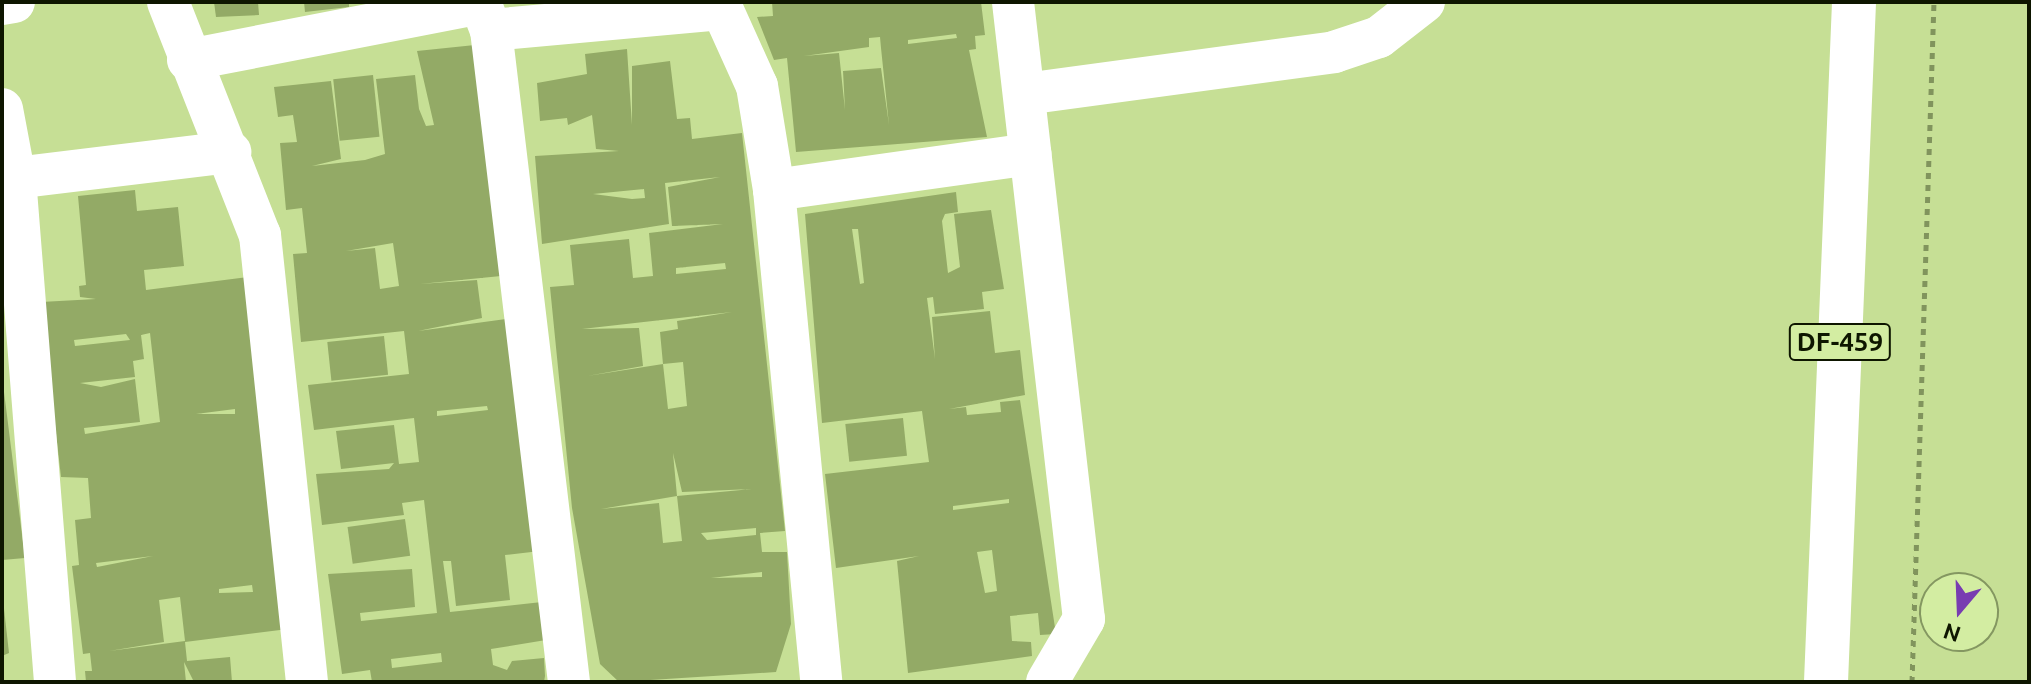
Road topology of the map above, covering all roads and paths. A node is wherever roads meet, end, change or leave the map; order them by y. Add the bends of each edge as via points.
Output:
1 (14, 2) edge
2 (168, 2) edge
3 (1013, 2) edge
4 (1424, 2) edge
5 (1854, 2) edge
6 (1934, 2) edge
7 (2, 4) edge
8 (720, 6) edge
9 (484, 11) edge
10 (188, 60) junction
11 (1025, 94) junction
12 (2, 109) edge
13 (230, 152) junction
14 (1030, 154) junction
15 (15, 178) junction
16 (774, 190) junction
17 (55, 682) edge
18 (307, 682) edge
19 (569, 682) edge
20 (821, 682) edge
21 (1047, 682) edge
22 (1826, 682) edge
23 (1912, 682) edge

1 - 7 street
2 - 10 street
3 - 11 street
4 - 11 street via 1379,37 1334,52
5 - 22 main road, DF-459
6 - 23 path
8 - 9 street
8 - 16 street via 757,86
9 - 10 street
9 - 19 street
10 - 13 street
11 - 14 street
12 - 15 street
13 - 15 street
13 - 18 street via 260,235
14 - 16 street
14 - 21 street via 1084,619
15 - 17 street
16 - 20 street

